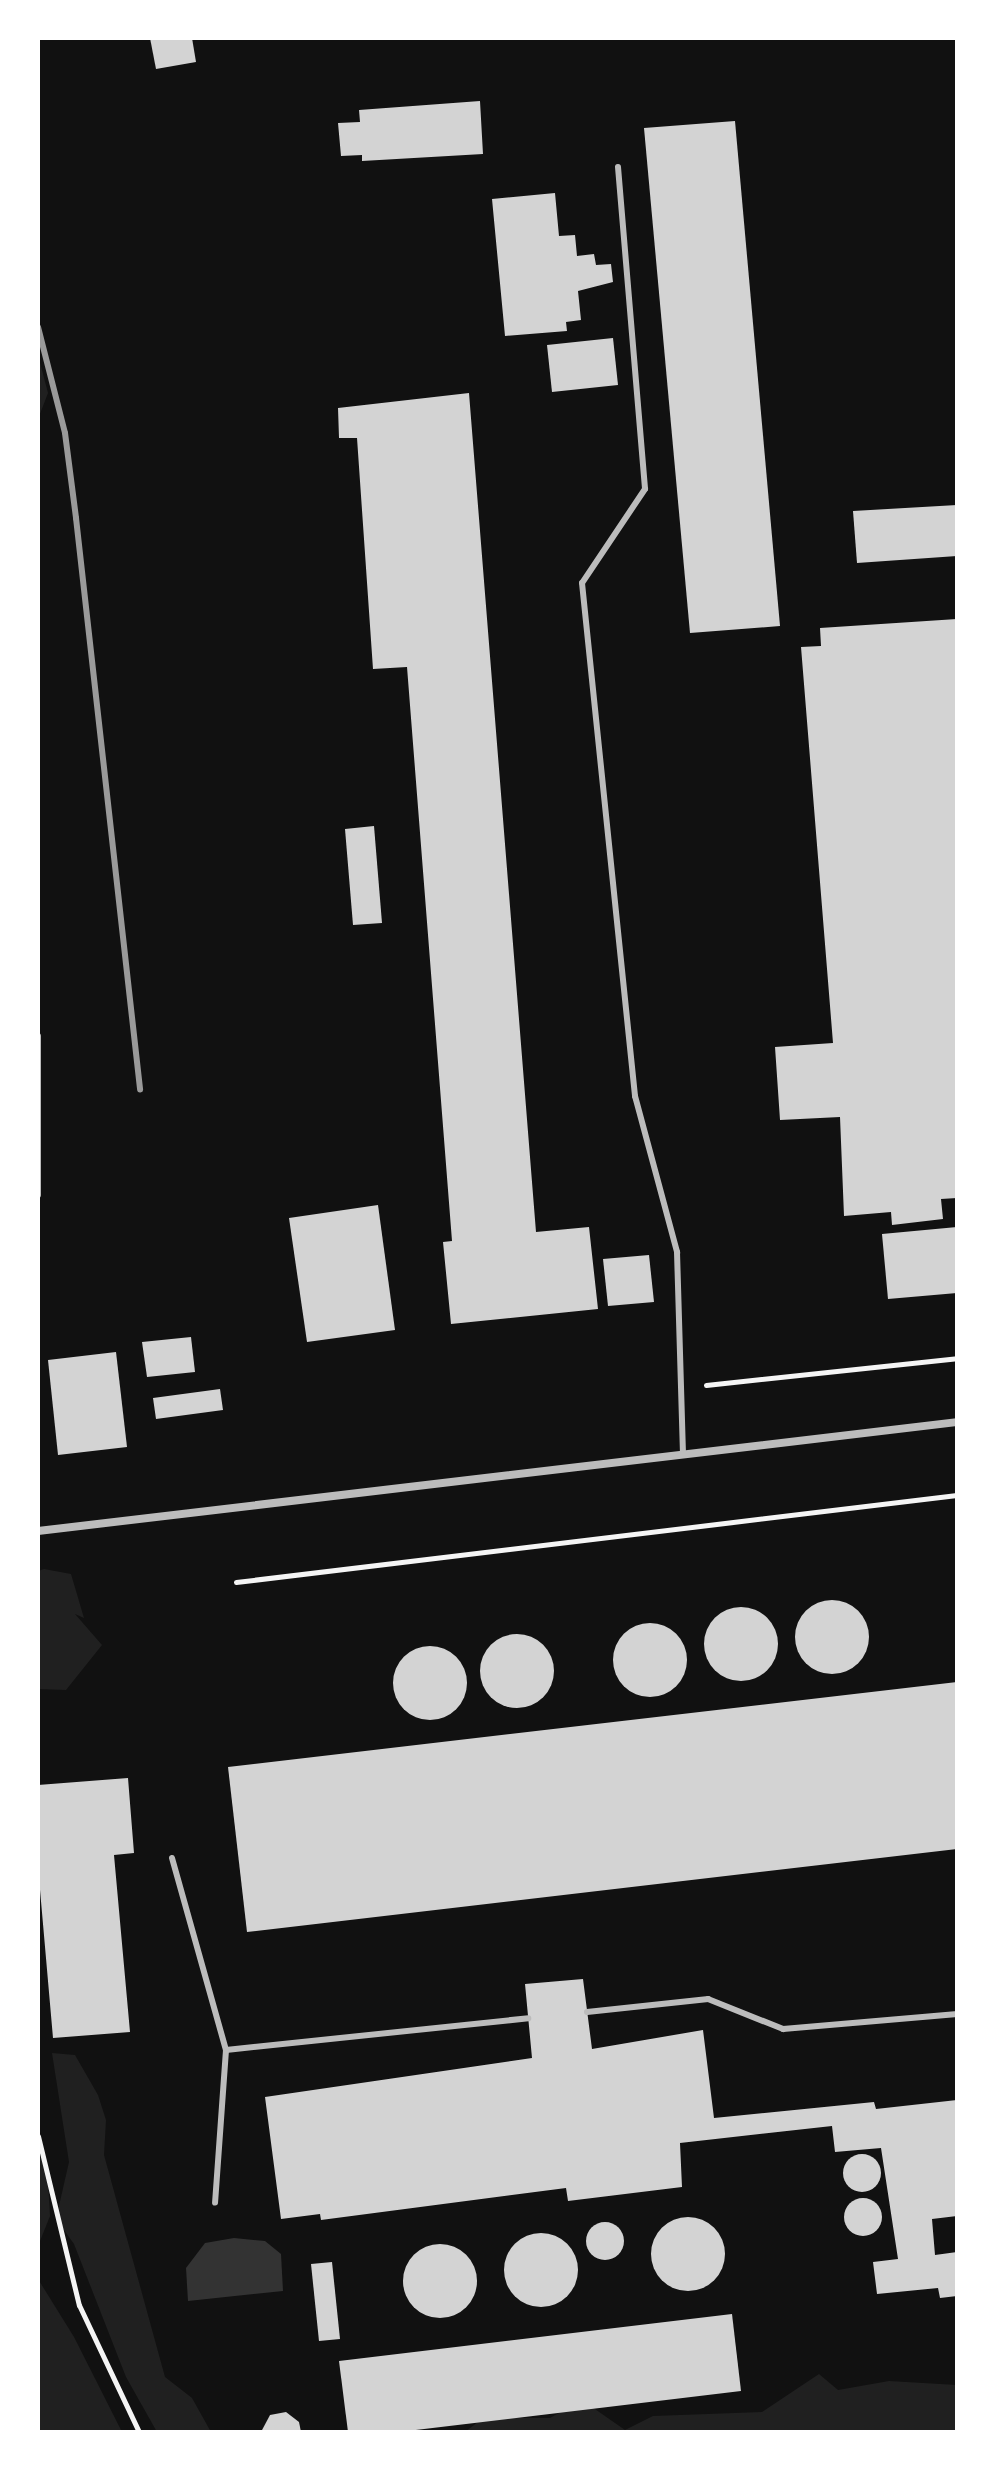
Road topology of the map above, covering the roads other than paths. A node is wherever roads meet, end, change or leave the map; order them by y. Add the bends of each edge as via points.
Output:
1 (618, 167) dead end
2 (38, 1036) edge
3 (38, 1195) edge
4 (957, 1422) edge
5 (683, 1454) junction
6 (38, 1531) edge
7 (172, 1858) dead end
8 (587, 2012) dead end
9 (957, 2014) edge
10 (528, 2018) dead end
11 (226, 2050) junction
12 (215, 2203) dead end

1 - 5 lane via 645,489 582,583 635,1096 677,1252
2 - 3 lane
4 - 5 street
5 - 6 street
7 - 11 lane
8 - 9 lane via 708,1999 783,2029
10 - 11 lane
11 - 12 lane

